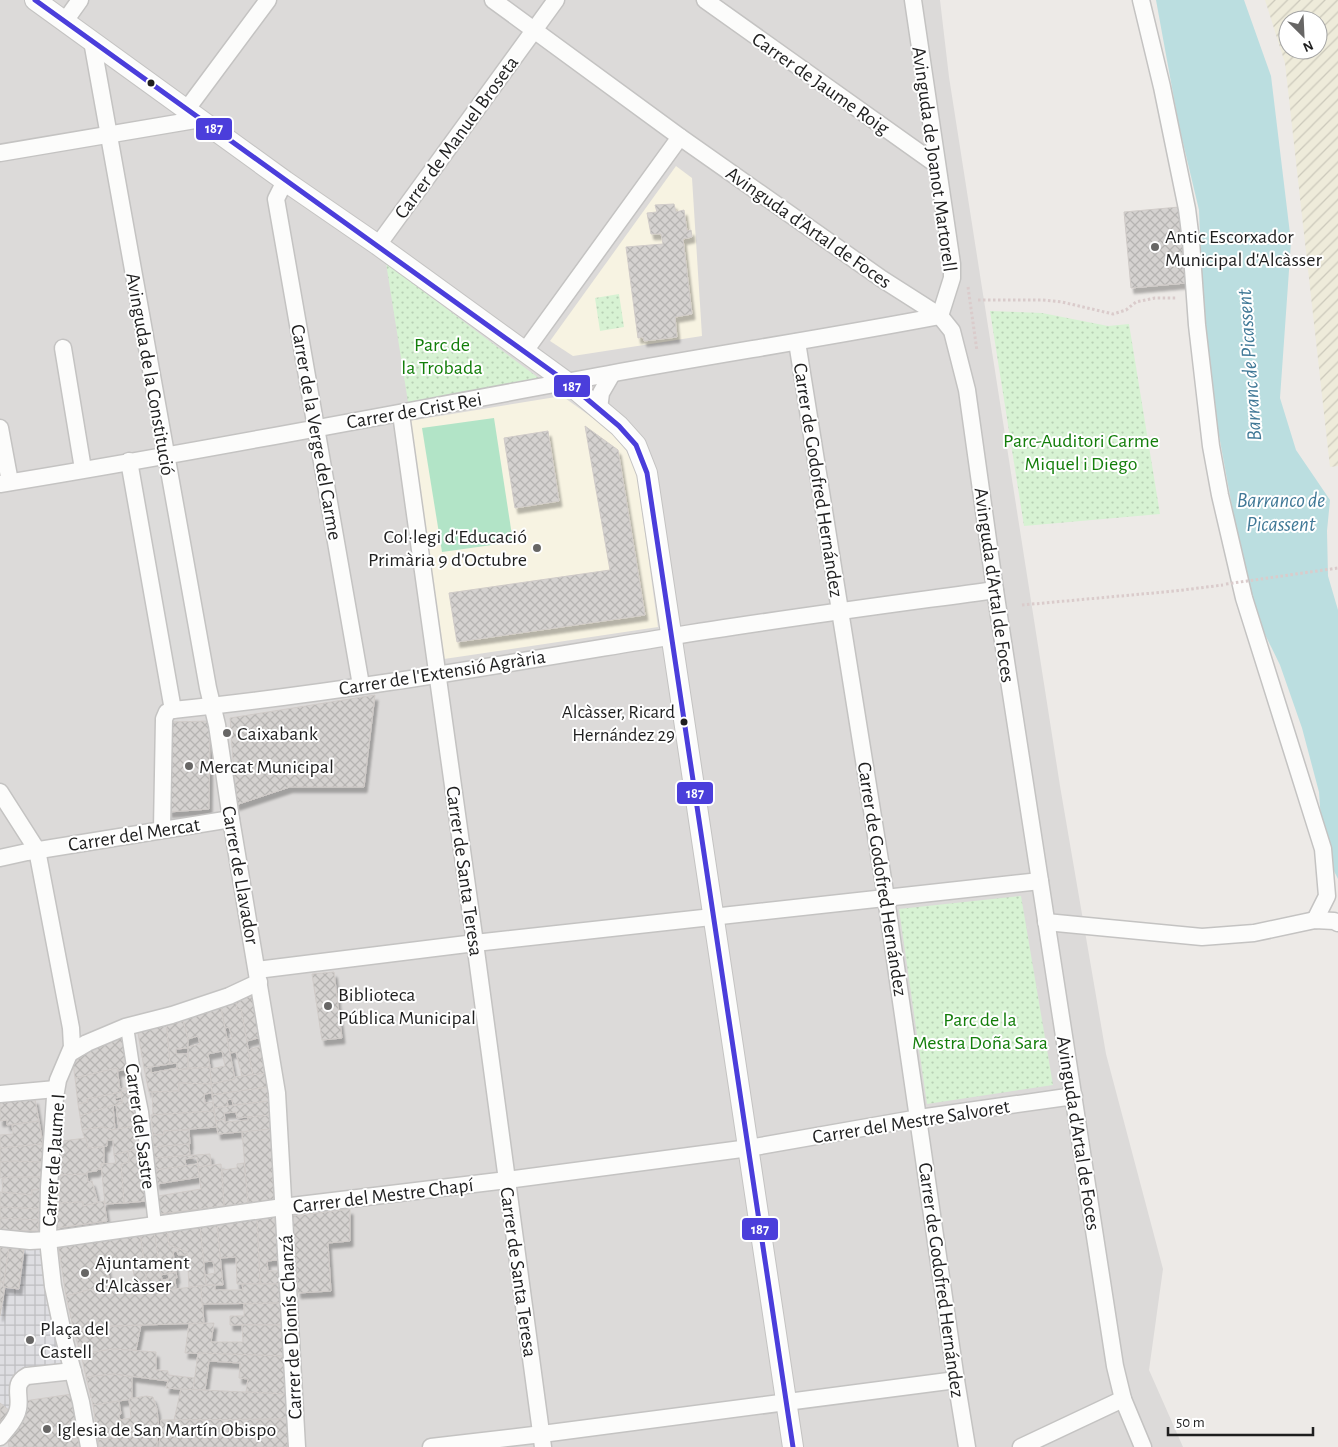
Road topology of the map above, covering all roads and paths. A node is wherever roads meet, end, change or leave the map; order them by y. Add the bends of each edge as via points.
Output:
1 (36, 0) edge
2 (80, 0) edge
3 (268, 0) edge
4 (493, 0) edge
5 (556, 0) edge
6 (705, 0) edge
7 (913, 0) edge
8 (1141, 0) edge
9 (65, 21) junction
10 (535, 29) junction
11 (92, 41) junction
12 (194, 114) junction
13 (109, 134) junction
14 (680, 137) junction
15 (0, 153) edge
16 (937, 165) junction
17 (285, 181) junction
18 (378, 245) junction
19 (1196, 298) junction
20 (978, 300) dead end
21 (940, 316) junction
22 (797, 342) junction
23 (63, 348) dead end
24 (525, 351) junction
25 (612, 374) junction
26 (568, 383) junction
27 (599, 409) junction
28 (401, 414) junction
29 (316, 427) junction
30 (0, 428) edge
31 (165, 455) junction
32 (129, 461) junction
33 (82, 469) junction
34 (5, 483) edge
35 (1338, 568) edge
36 (995, 590) junction
37 (1022, 605) dead end
38 (840, 612) junction
39 (670, 637) junction
40 (437, 674) junction
41 (361, 685) junction
42 (213, 706) junction
43 (173, 710) junction
44 (0, 792) edge
45 (231, 819) junction
46 (162, 829) junction
47 (37, 850) junction
48 (0, 858) edge
49 (1040, 881) junction
50 (886, 898) junction
51 (714, 918) junction
52 (1315, 920) junction
53 (1046, 922) junction
54 (1338, 923) edge
55 (475, 943) junction
56 (258, 976) junction
57 (127, 1027) junction
58 (70, 1053) junction
59 (56, 1089) junction
60 (0, 1094) edge
61 (1074, 1096) junction
62 (919, 1118) junction
63 (749, 1148) junction
64 (506, 1180) junction
65 (283, 1207) junction
66 (155, 1225) junction
67 (0, 1238) edge
68 (48, 1240) junction
69 (73, 1371) junction
70 (956, 1380) junction
71 (1123, 1399) junction
72 (786, 1403) junction
73 (0, 1437) edge
74 (542, 1441) edge
75 (90, 1447) edge
76 (297, 1447) edge
77 (431, 1447) edge
78 (793, 1447) edge
79 (967, 1447) edge
80 (1021, 1447) edge
81 (1143, 1447) edge

1 - 9 street
2 - 9 street
3 - 12 street
4 - 10 street, Avinguda d'Artal de Foces
5 - 10 street, Carrer de Manuel Broseta
6 - 16 street, Carrer de Jaume Roig
7 - 16 street, Avinguda de Joanot Martorell
8 - 19 street via 1184,195
9 - 11 street
10 - 14 street, Avinguda d'Artal de Foces
10 - 18 street, Carrer de Manuel Broseta
11 - 12 street
11 - 13 street, Avinguda de la Constitució
12 - 13 street
12 - 17 street
13 - 15 street
13 - 31 street, Avinguda de la Constitució
14 - 21 street, Avinguda d'Artal de Foces
14 - 24 street
16 - 21 street, Avinguda de Joanot Martorell via 952,264 952,278
17 - 18 street
17 - 29 street, Carrer de la Verge del Carme via 276,200
18 - 24 street
19 - 20 path via 1144,300 1113,314 1043,300
19 - 52 street via 1211,446 1220,495 1242,589 1323,848 1327,896
21 - 22 street, Carrer de Crist Rei
21 - 36 street, Avinguda d'Artal de Foces via 952,331 967,390
22 - 25 street, Carrer de Crist Rei
22 - 38 street, Carrer de Godofred Hernández
23 - 33 street
24 - 26 street
25 - 26 street, Carrer de Crist Rei
25 - 27 street via 600,393
26 - 27 street
26 - 28 street, Carrer de Crist Rei
27 - 39 street via 636,445 647,473
28 - 29 street, Carrer de Crist Rei
28 - 40 street, Carrer de Santa Teresa
29 - 31 street, Carrer de Crist Rei
29 - 41 street, Carrer de la Verge del Carme
30 - 34 street
31 - 32 street, Carrer de Crist Rei
31 - 42 street, Avinguda de la Constitució
32 - 33 street, Carrer de Crist Rei
32 - 43 street, Avinguda de la Constitució
33 - 34 street, Carrer de Crist Rei
35 - 37 path, bridge via 1175,591
36 - 38 street, Carrer de l'Extensió Agrària
36 - 49 street, Avinguda d'Artal de Foces
38 - 39 street, Carrer de l'Extensió Agrària
38 - 50 street, Carrer de Godofred Hernández
39 - 40 street, Carrer de l'Extensió Agrària
39 - 51 street
40 - 41 street, Carrer de l'Extensió Agrària
40 - 55 street, Carrer de Santa Teresa
41 - 42 street, Carrer de l'Extensió Agrària
42 - 43 street
42 - 45 street, Carrer de Llavador
43 - 46 street via 167,712 164,719
44 - 47 street
45 - 46 street, Carrer del Mercat
45 - 56 street, Carrer de Llavador
46 - 47 street, Carrer del Mercat
47 - 48 street, Carrer del Mercat
47 - 58 street via 71,1028
49 - 50 street
49 - 53 street, Avinguda d'Artal de Foces
50 - 51 street
50 - 62 street, Carrer de Godofred Hernández
51 - 55 street
51 - 63 street
52 - 53 street via 1254,932 1202,937
52 - 54 street
53 - 61 street, Avinguda d'Artal de Foces
55 - 56 street
55 - 64 street, Carrer de Santa Teresa
56 - 57 street via 228,996
56 - 65 street, Carrer de Llavador via 277,1093
57 - 58 street
57 - 66 street, Carrer del Sastre via 142,1112
58 - 59 street, Carrer de Jaume I
59 - 60 street
59 - 68 street, Carrer de Jaume I via 48,1187
61 - 62 street, Carrer del Mestre Salvoret
61 - 71 street, Avinguda d'Artal de Foces via 1115,1366
62 - 63 street, Carrer del Mestre Salvoret
62 - 70 street, Carrer de Godofred Hernández
63 - 64 street, Carrer del Mestre Chapí
63 - 72 street
64 - 65 street, Carrer del Mestre Chapí
64 - 74 street, Carrer de Santa Teresa
65 - 66 street, Carrer del Mestre Chapí
65 - 76 street, Carrer de Dionís Chanzá
66 - 68 street, Carrer del Mestre Chapí
67 - 68 street, Carrer del Mestre Chapí
68 - 69 street via 53,1286
69 - 73 street via 23,1378 18,1384 16,1414
69 - 75 street
70 - 72 street
70 - 79 street, Carrer de Godofred Hernández
71 - 80 street
71 - 81 street, Avinguda d'Artal de Foces
72 - 74 street
72 - 78 street
74 - 77 street

